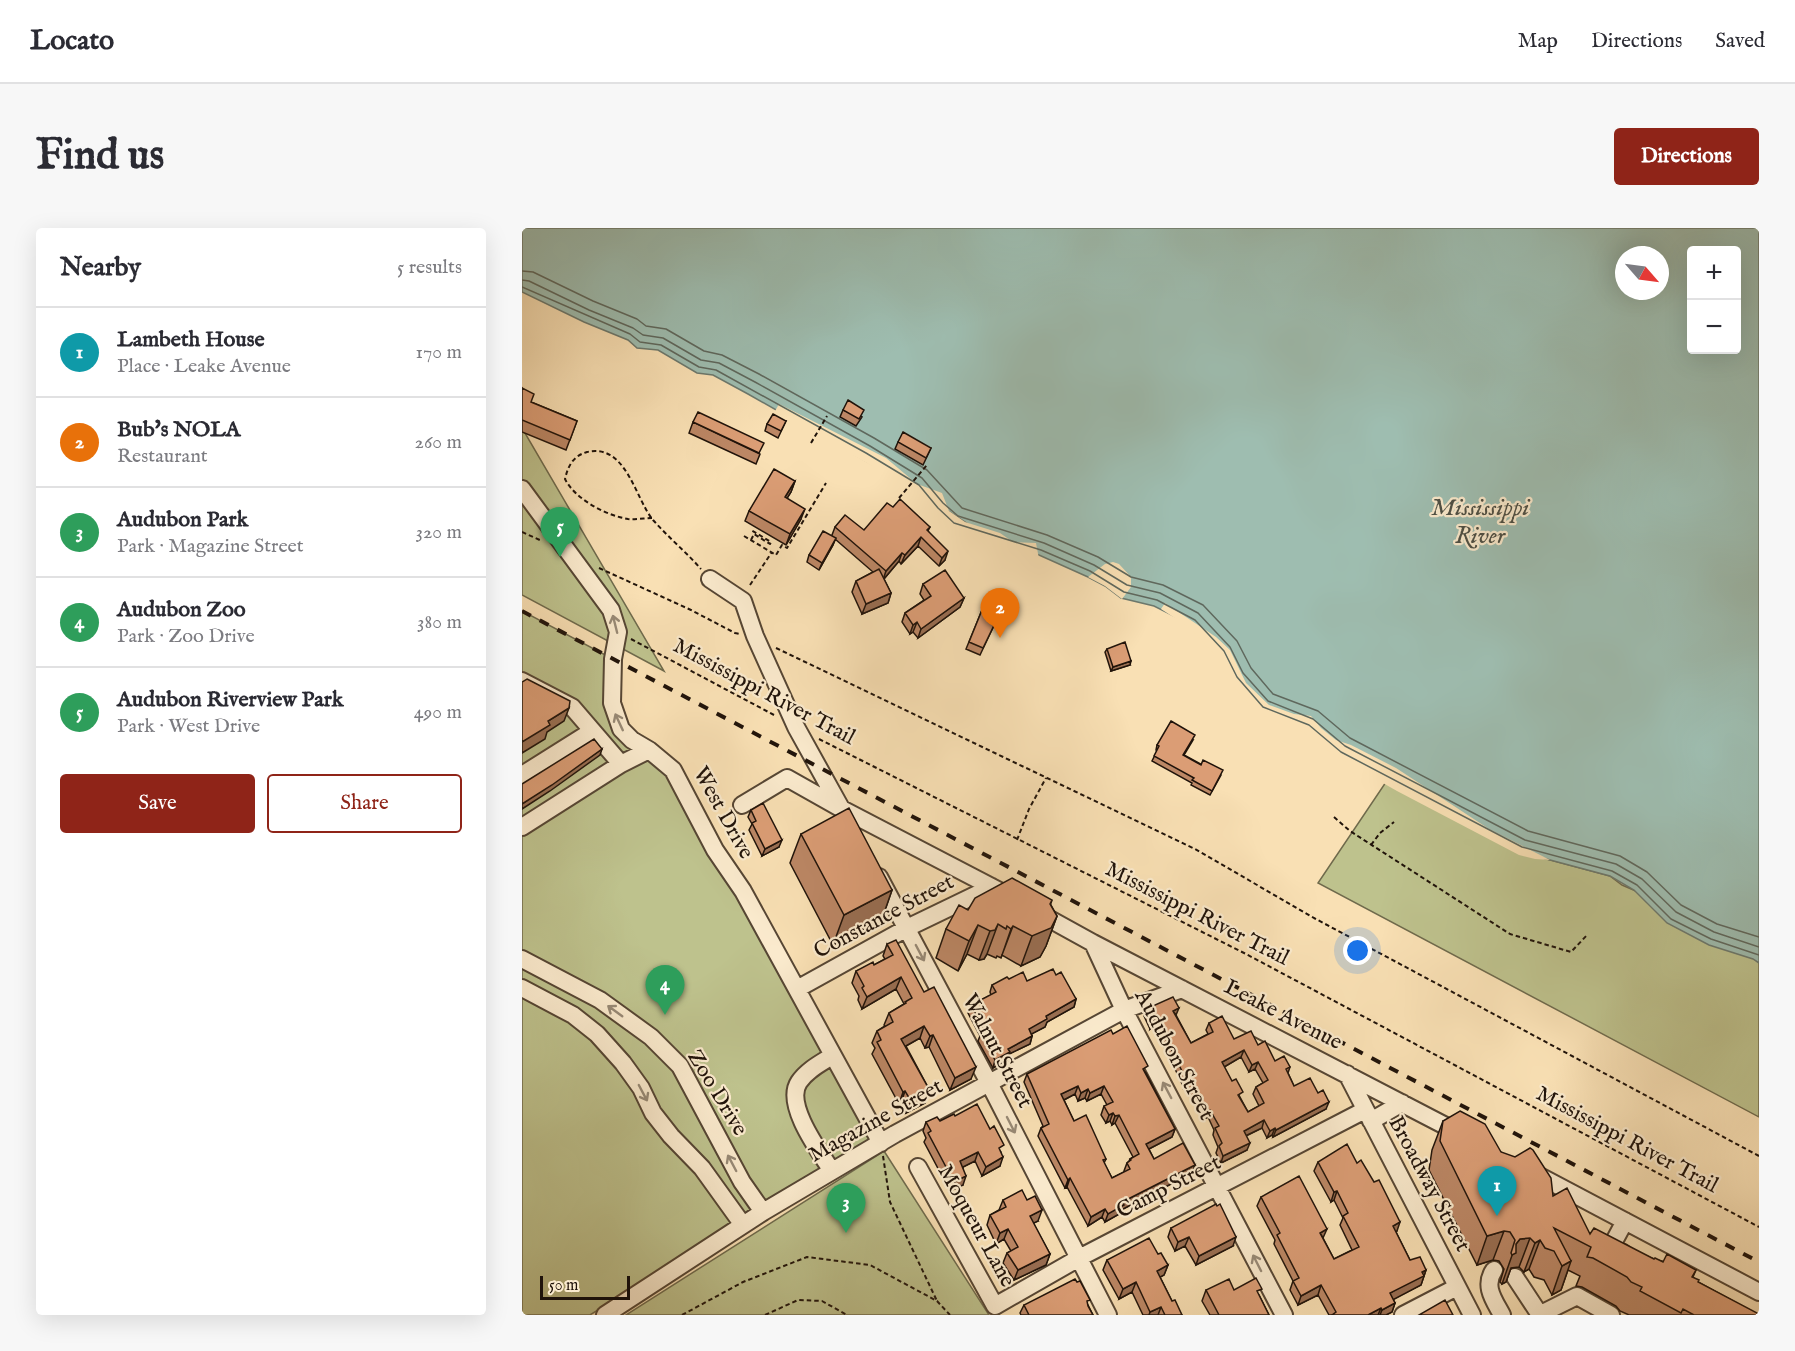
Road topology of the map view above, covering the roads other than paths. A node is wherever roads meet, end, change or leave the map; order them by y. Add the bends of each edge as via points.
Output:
1 (522, 489) edge
2 (710, 579) road end
3 (522, 681) edge
4 (592, 731) junction
5 (649, 750) junction
6 (621, 764) junction
7 (522, 775) edge
8 (742, 805) dead end
9 (842, 809) junction
10 (522, 827) edge
11 (858, 839) edge
12 (869, 859) edge
13 (992, 886) junction
14 (906, 928) junction
15 (1093, 943) junction
16 (522, 959) edge
17 (522, 988) edge
18 (797, 989) junction
19 (1182, 989) junction
20 (1125, 1010) junction
21 (832, 1056) junction
22 (1347, 1074) junction
23 (989, 1083) junction
24 (1402, 1103) junction
25 (1368, 1116) junction
26 (1473, 1141) edge
27 (881, 1143) junction
28 (1514, 1162) edge
29 (918, 1167) dead end
30 (832, 1171) junction
31 (1218, 1187) junction
32 (763, 1212) junction
33 (1625, 1221) junction
34 (743, 1225) junction
35 (1079, 1258) junction
36 (1641, 1263) edge
37 (1494, 1270) dead end
38 (1515, 1276) edge
39 (1457, 1287) junction
40 (1759, 1292) edge
41 (995, 1306) joint
42 (605, 1315) edge
43 (1108, 1315) edge
44 (1284, 1315) edge
45 (1403, 1315) edge
46 (1472, 1315) edge
47 (1502, 1315) edge
48 (1539, 1315) edge
49 (1611, 1315) edge

5 -> 1 street, West Drive via 621,729 612,703 618,632 611,610
2 - 9 street via 743,602 796,727
3 - 4 street via 572,707
4 - 6 street
4 - 7 street
5 - 6 street
5 - 18 street, West Drive via 673,770
6 - 10 street
8 - 9 street, Leake Avenue via 786,778
9 - 11 street
9 - 13 street, Leake Avenue
12 - 14 street, Walnut Street
13 - 14 street, Constance Street
13 - 15 street, Leake Avenue
14 - 18 street, Constance Street
14 -> 23 street, Walnut Street
15 - 19 street, Leake Avenue
15 - 20 street, Audubon Street
32 -> 16 street, Zoo Drive via 742,1182 680,1066 651,1037 600,1000
17 -> 34 street via 573,1015 597,1034 641,1088 653,1113 702,1168
18 - 21 street, West Drive
19 - 20 street, Magazine Street
19 - 22 street, Leake Avenue
20 - 23 street, Magazine Street
31 -> 20 street, Audubon Street
21 - 27 street, West Drive
21 - 30 street via 807,1073 794,1097 796,1109
22 - 24 street, Leake Avenue
22 - 25 street, Broadway Street
23 - 27 street, Magazine Street
23 -> 35 street, Walnut Street
24 - 25 street, Camp Street
24 - 26 street, Leake Avenue
25 - 31 street, Camp Street
25 - 39 street, Broadway Street
27 - 30 street, Magazine Street
28 - 33 street
29 - 41 street, Moqueur Lane
30 - 32 street, Magazine Street
31 - 35 street, Camp Street
44 -> 31 street, Audubon Street
32 - 34 street, Magazine Street
33 - 36 street via 1611,1247
33 - 40 street
34 - 42 street, Magazine Street
35 - 41 street, Camp Street
35 - 43 street, Walnut Street
37 - 47 street via 1489,1278 1489,1292
38 - 48 street
39 - 45 street
39 - 46 street, Broadway Street
48 - 49 street via 1577,1296

